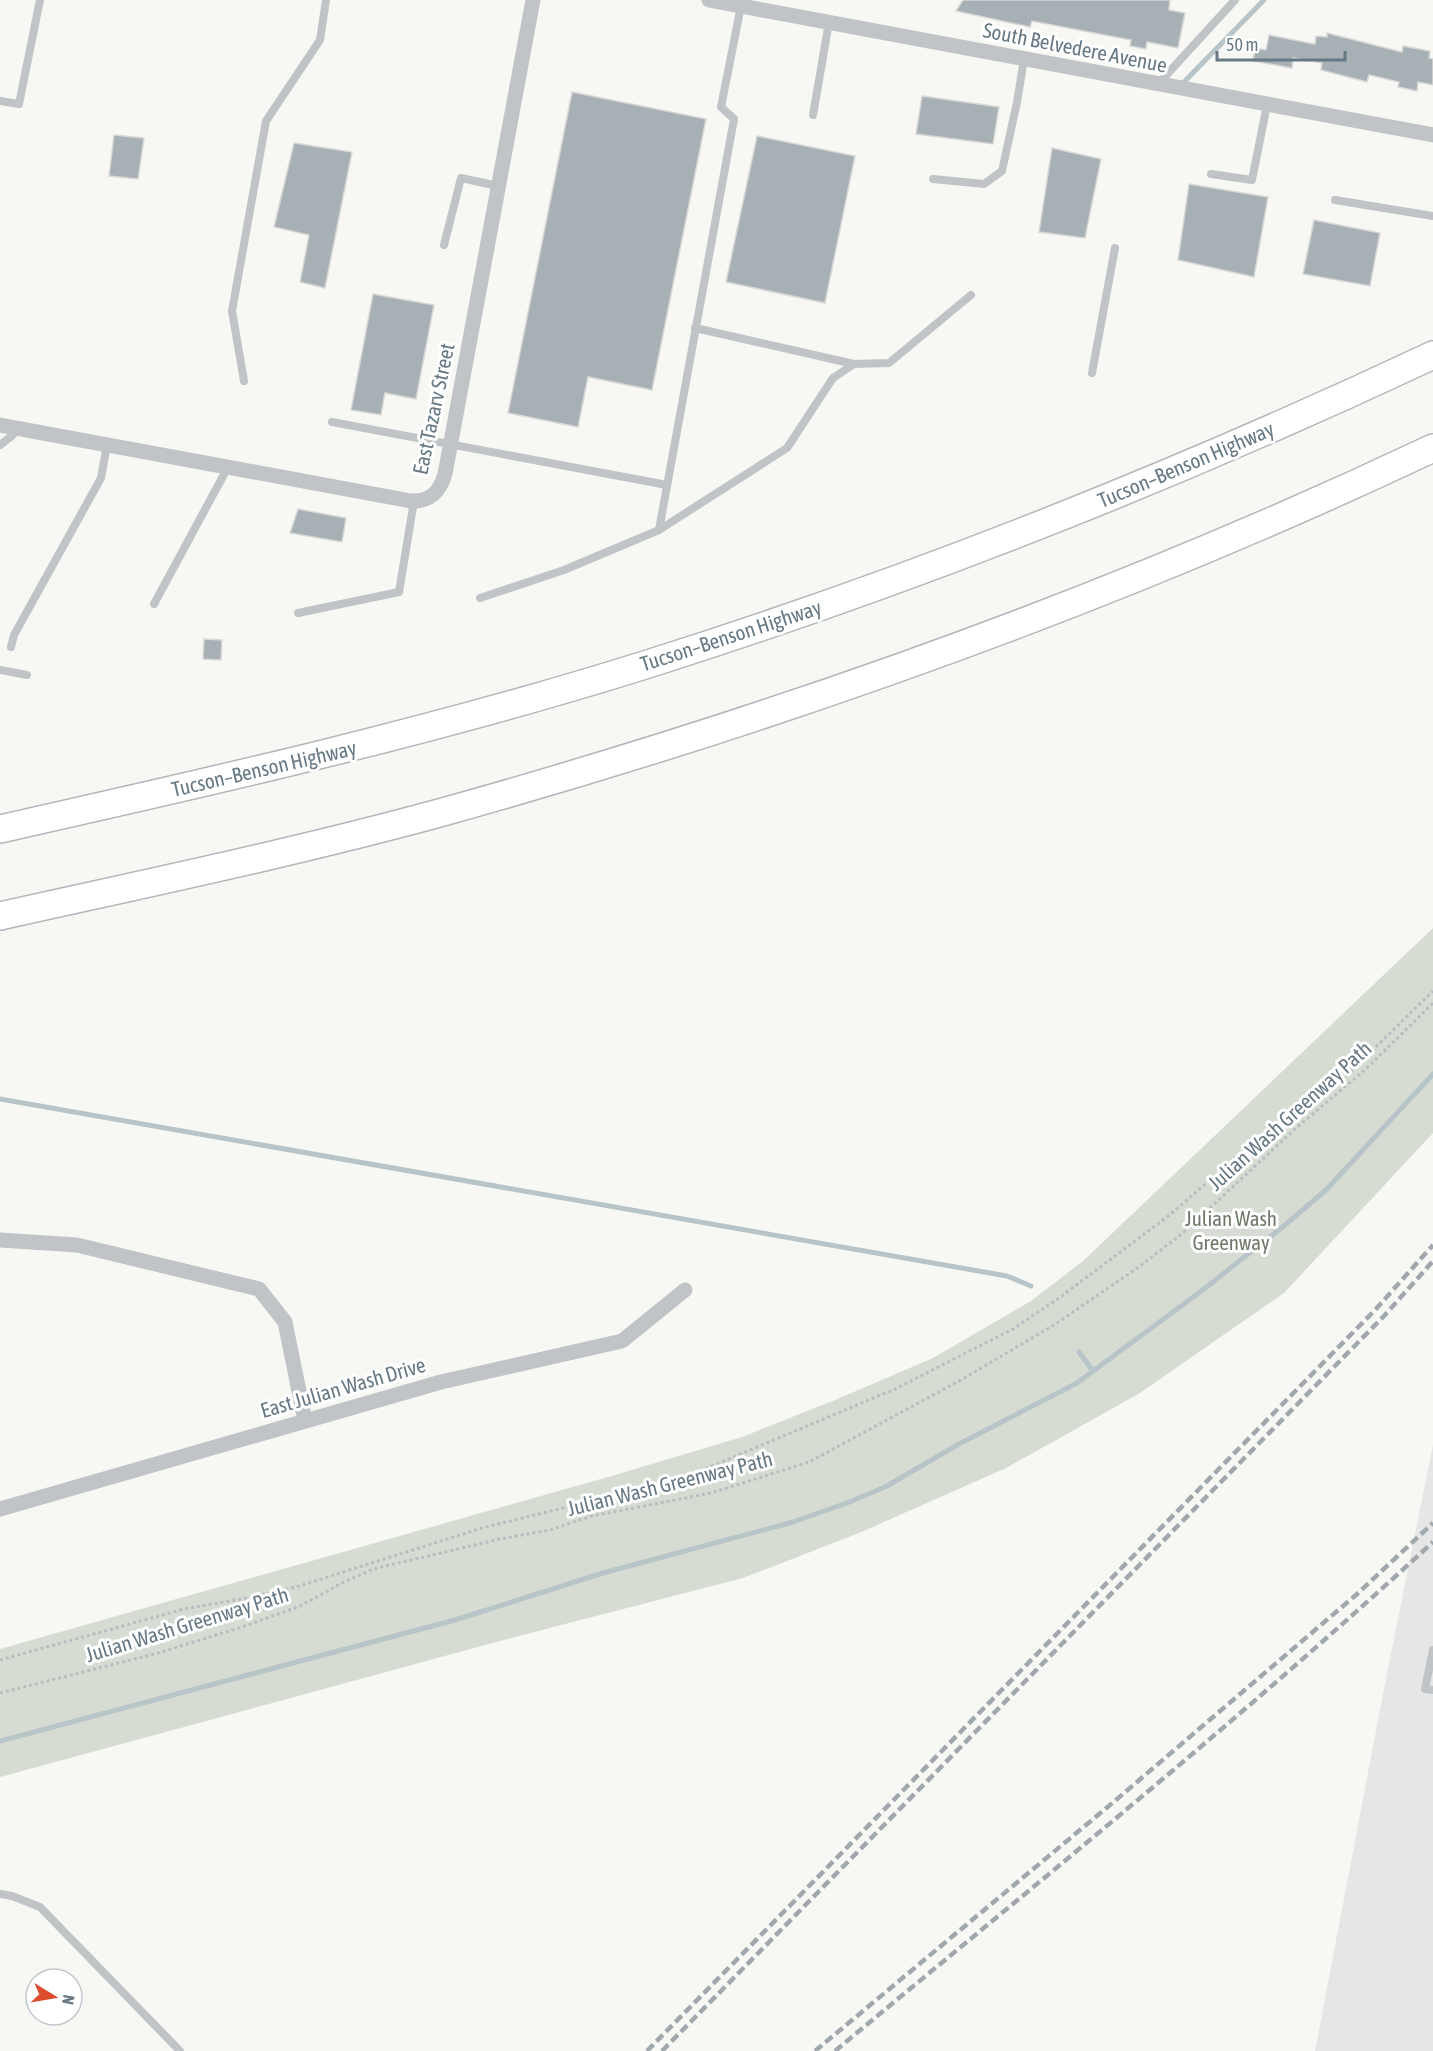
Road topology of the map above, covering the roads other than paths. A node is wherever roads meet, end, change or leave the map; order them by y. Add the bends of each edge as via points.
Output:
1 (40, 0) edge
2 (327, 0) edge
3 (533, 0) edge
4 (709, 0) edge
5 (1235, 0) edge
6 (741, 6) junction
7 (776, 6) edge
8 (829, 22) junction
9 (1024, 59) junction
10 (1157, 85) junction
11 (0, 101) edge
12 (1267, 105) junction
13 (813, 115) dead end
14 (1433, 135) edge
15 (1211, 174) dead end
16 (933, 179) dead end
17 (498, 186) junction
18 (1335, 200) dead end
19 (1433, 216) edge
20 (444, 245) dead end
21 (1115, 248) dead end
22 (971, 295) dead end
23 (695, 328) junction
24 (1433, 355) edge
25 (854, 364) junction
26 (1092, 373) dead end
27 (244, 381) dead end
28 (332, 422) dead end
29 (7, 426) edge
30 (450, 444) junction
31 (0, 445) edge
32 (106, 445) junction
33 (1433, 448) edge
34 (228, 467) junction
35 (667, 485) junction
36 (414, 501) junction
37 (659, 530) junction
38 (480, 598) dead end
39 (154, 604) dead end
40 (298, 613) dead end
41 (11, 647) dead end
42 (0, 670) edge
43 (27, 675) dead end
44 (0, 829) edge
45 (0, 916) edge
46 (0, 1240) edge
47 (685, 1290) dead end
48 (305, 1421) junction
49 (0, 1509) edge
50 (1433, 1650) edge
51 (1433, 1690) edge
52 (0, 1894) edge
53 (180, 2051) edge

1 - 11 lane via 19,104
2 - 27 lane via 320,40 266,121 232,311
3 - 17 street, East Tazarv Street
4 - 6 street, South Belvedere Avenue
5 - 10 lane
6 - 7 street, South Belvedere Avenue
6 - 23 lane via 721,107 734,119
7 - 8 street, South Belvedere Avenue
8 - 9 street, South Belvedere Avenue
8 - 13 lane
9 - 10 street, South Belvedere Avenue
9 - 16 lane via 1002,171 984,184
10 - 12 street, South Belvedere Avenue
12 - 14 street, South Belvedere Avenue
12 - 15 lane via 1252,180
17 - 20 lane via 461,178
17 - 30 street, East Tazarv Street
18 - 19 lane
21 - 26 lane
22 - 25 lane via 889,363
23 - 25 lane
23 - 35 lane
24 - 44 highway, Tucson–Benson Highway via 1084,509 765,626 395,737
25 - 37 lane via 833,378 788,448
28 - 30 lane
29 - 31 lane via 13,435
29 - 32 street, East Tazarv Street
30 - 35 lane
30 - 36 street, East Tazarv Street via 445,474 437,492 430,498
32 - 34 street, East Tazarv Street
32 - 41 lane via 101,478
33 - 45 highway via 1294,513 1101,593 966,645 738,724 432,815
34 - 36 street, East Tazarv Street
34 - 39 lane
35 - 37 lane
36 - 40 lane via 399,592
37 - 38 lane via 564,570
42 - 43 lane
46 - 48 street via 77,1245 259,1289 285,1322
47 - 48 street, East Julian Wash Drive via 622,1341 441,1382
48 - 49 street, East Julian Wash Drive
50 - 51 lane via 1425,1689
52 - 53 lane via 40,1907

